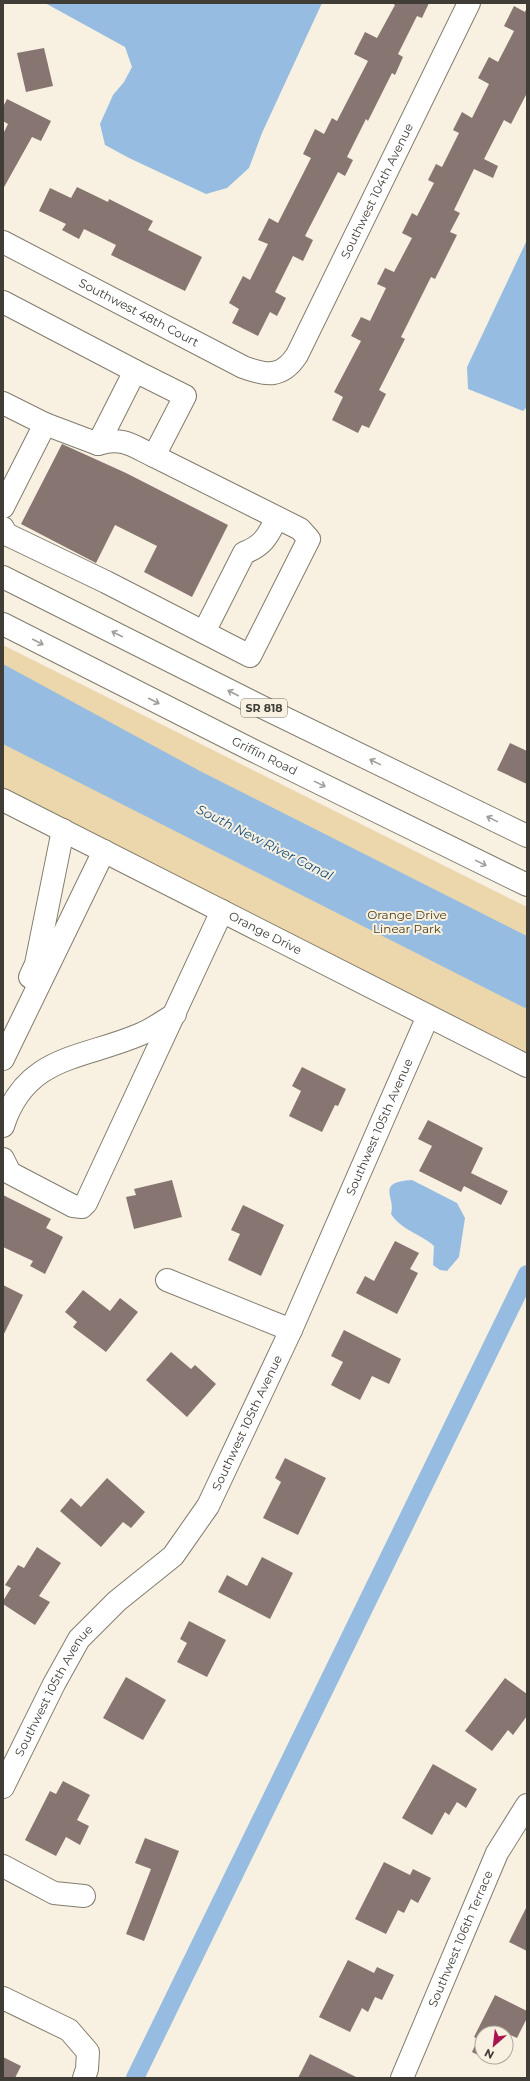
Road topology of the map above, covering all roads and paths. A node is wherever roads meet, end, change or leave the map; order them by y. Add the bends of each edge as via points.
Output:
1 (469, 3) edge
2 (3, 242) edge
3 (3, 302) edge
4 (135, 371) junction
5 (281, 378) joint
6 (3, 403) edge
7 (45, 424) junction
8 (98, 444) junction
9 (154, 456) junction
10 (3, 507) edge
11 (277, 518) junction
12 (3, 528) edge
13 (3, 577) edge
14 (3, 624) edge
15 (204, 632) junction
16 (3, 800) edge
17 (63, 830) junction
18 (527, 836) edge
19 (104, 851) junction
20 (527, 886) edge
21 (222, 911) junction
22 (176, 1014) junction
23 (428, 1016) junction
24 (3, 1026) edge
25 (3, 1059) edge
26 (527, 1066) edge
27 (3, 1126) edge
28 (3, 1159) edge
29 (167, 1280) dead end
30 (290, 1330) junction
31 (3, 1787) edge
32 (527, 1805) edge
33 (3, 1866) edge
34 (84, 1896) dead end
35 (3, 1998) edge
36 (84, 2078) edge
37 (402, 2078) edge

1 - 5 street, Southwest 104th Avenue via 297,354
2 - 5 street, Southwest 48th Court via 244,367
3 - 4 street
4 - 8 street
4 - 9 street via 186,396
6 - 7 street
7 - 8 street
7 - 10 street
8 - 9 street via 111,439 126,442
9 - 11 street
11 - 15 street via 266,539 244,553
11 - 15 street via 300,529 309,539 250,656
12 - 15 street via 6,534
18 -> 13 street, SR 818 via 267,710
14 -> 20 street, Griffin Road
16 - 17 street, Orange Drive
17 - 19 street, Orange Drive
17 - 24 street via 36,964 12,1015
19 - 21 street, Orange Drive
19 - 25 street
21 - 22 street
21 - 23 street, Orange Drive
22 - 27 street via 142,1034 60,1060 35,1075 16,1098
22 - 28 street via 82,1207 73,1206 10,1173
23 - 26 street, Orange Drive
23 - 30 street, Southwest 105th Avenue
29 - 30 street
30 - 31 street, Southwest 105th Avenue via 208,1506 173,1556 117,1601 79,1639
32 - 37 street, Southwest 106th Terrace via 497,1854
33 - 34 street via 54,1893
35 - 36 street via 69,2030 88,2052 88,2069

